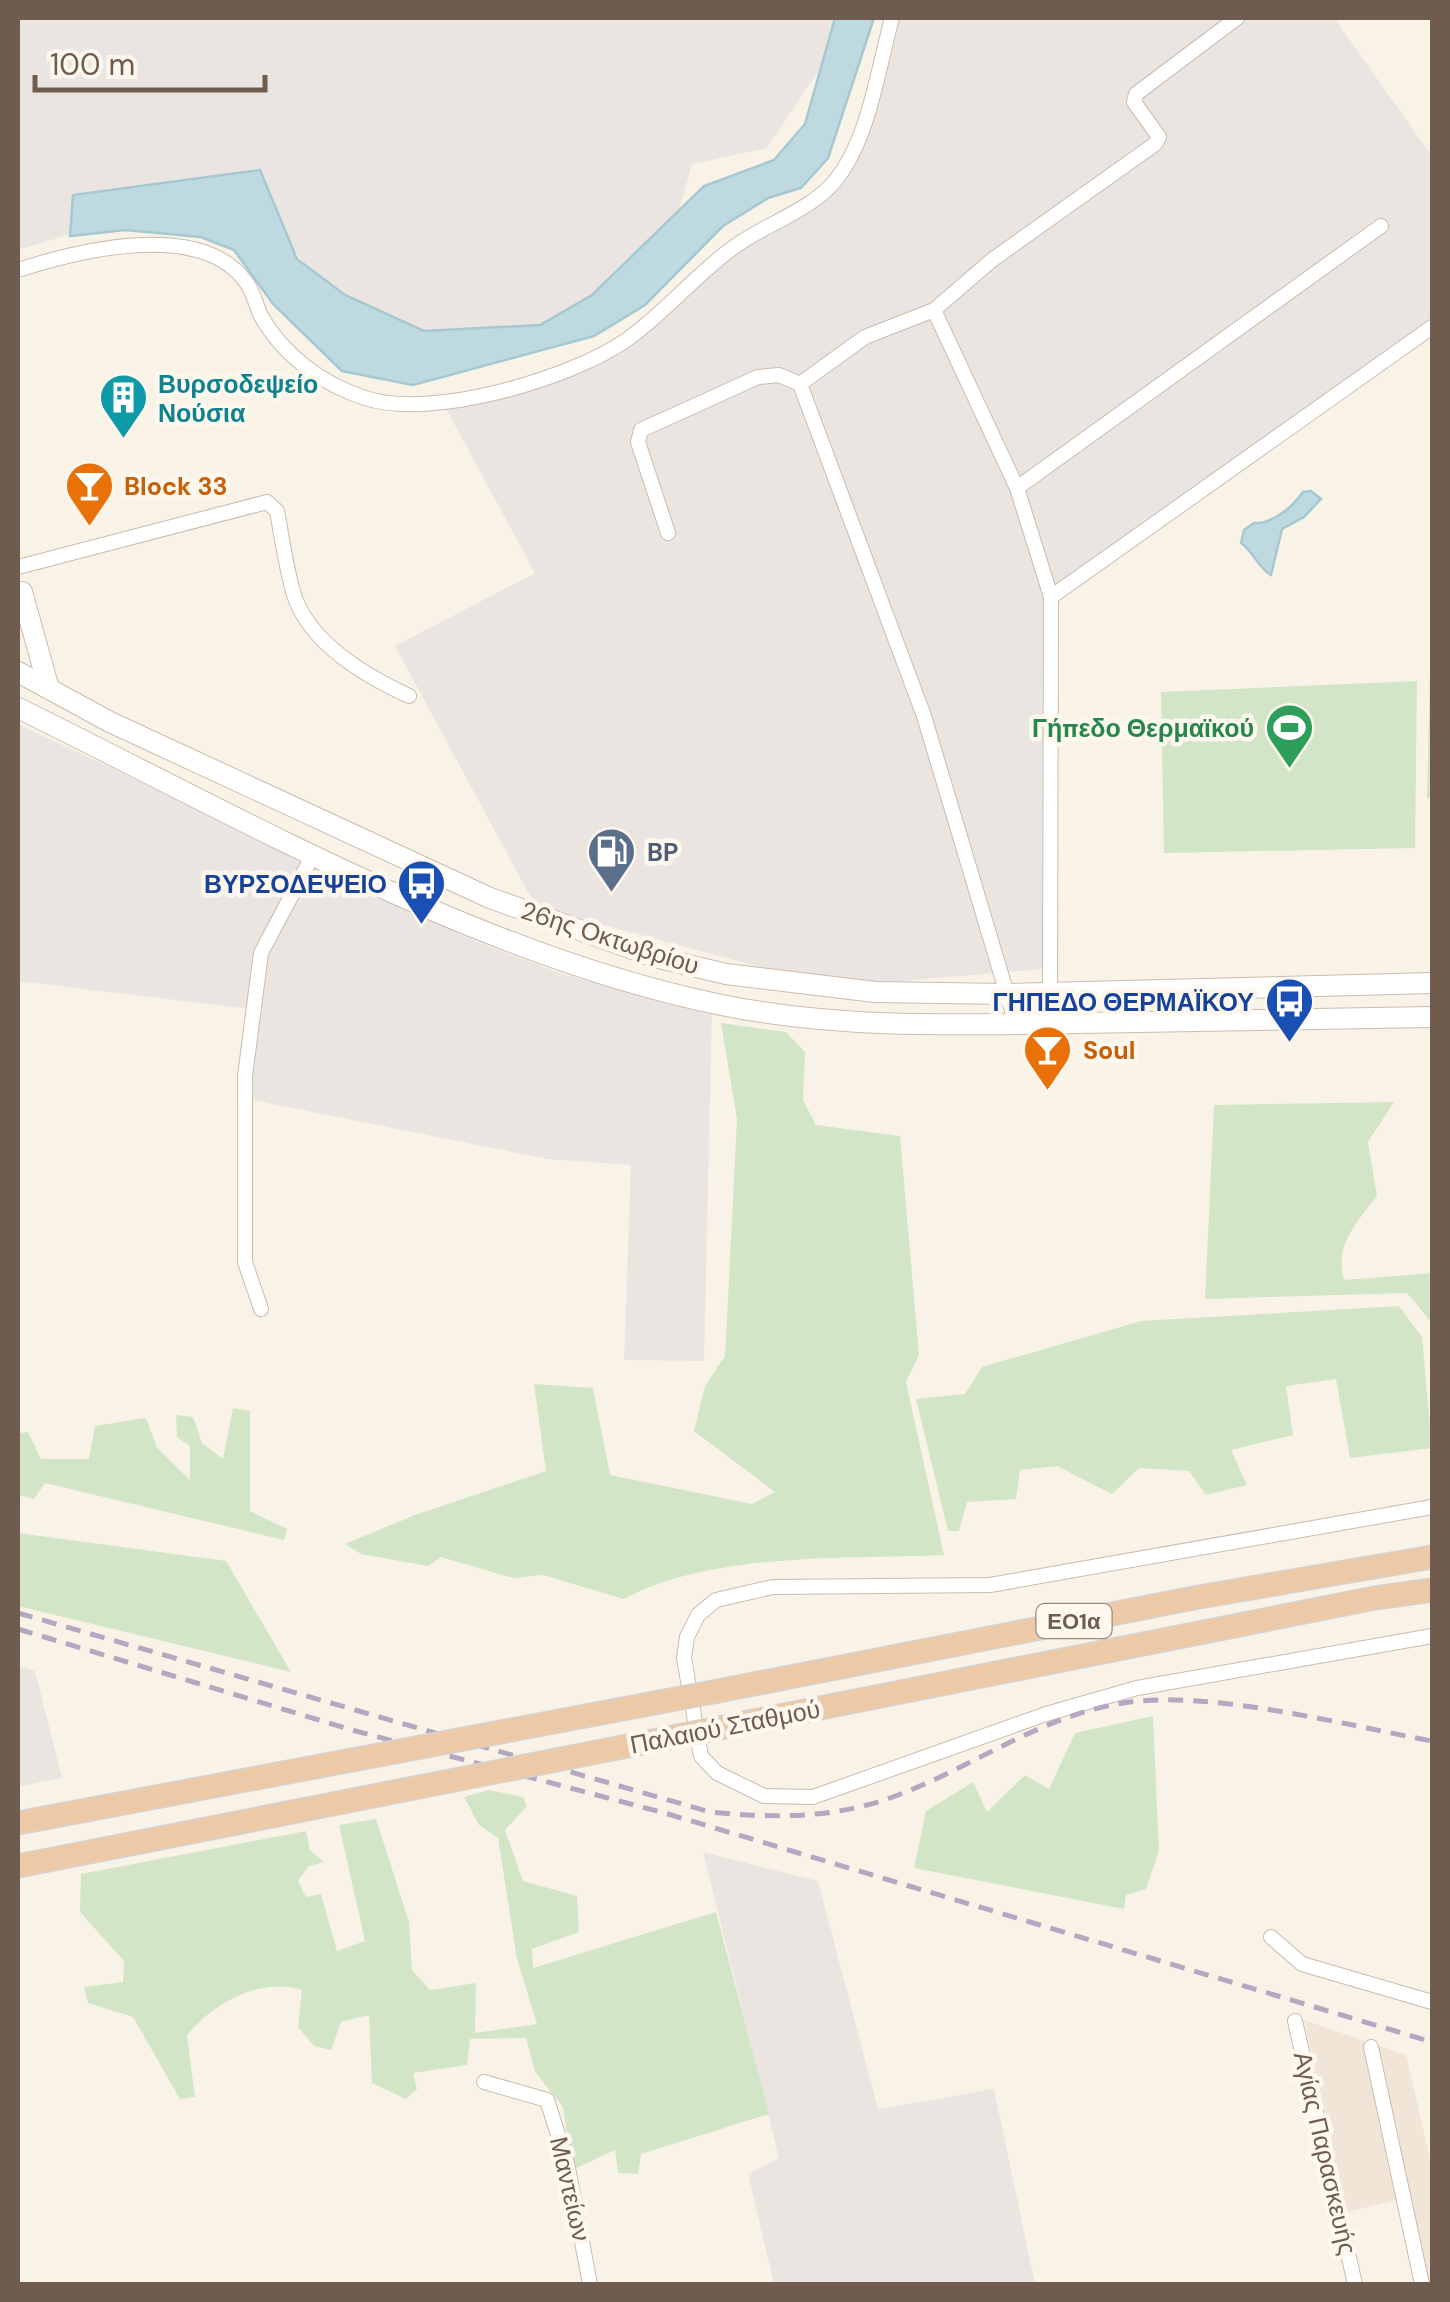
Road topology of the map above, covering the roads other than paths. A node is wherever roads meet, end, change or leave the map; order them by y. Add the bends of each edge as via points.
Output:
1 (892, 18) edge
2 (1237, 18) edge
3 (1381, 226) dead end
4 (18, 270) edge
5 (934, 310) junction
6 (1432, 327) edge
7 (800, 384) junction
8 (1017, 488) junction
9 (668, 533) dead end
10 (25, 565) edge
11 (20, 597) edge
12 (1050, 598) junction
13 (18, 672) edge
14 (49, 689) junction
15 (409, 696) dead end
16 (18, 708) edge
17 (314, 853) junction
18 (1432, 983) edge
19 (1050, 991) junction
20 (1006, 994) junction
21 (1432, 1017) edge
22 (1016, 1024) junction
23 (261, 1309) dead end
24 (1432, 1507) edge
25 (1432, 1557) edge
26 (1432, 1590) edge
27 (1432, 1636) edge
28 (18, 1823) edge
29 (18, 1866) edge
30 (1270, 1938) dead end
31 (1432, 2002) edge
32 (1296, 2022) dead end
33 (1371, 2047) dead end
34 (484, 2082) dead end
35 (590, 2284) edge
36 (1355, 2284) edge
37 (1422, 2284) edge

1 - 4 street via 861,127 834,182 731,249 624,342 530,382 409,405 362,398 281,349 246,281 205,251 89,248
2 - 5 street via 1136,94 1134,102 1159,137 1155,144 992,260
3 - 8 street
5 - 7 street via 864,337
5 - 8 street
6 - 12 street
7 - 9 street via 779,375 758,377 641,430 638,442
7 - 20 street via 924,716
8 - 12 street
10 - 11 street
10 - 15 street via 271,503 295,599 354,666
11 - 14 main road
12 - 19 street
13 - 14 main road, 26ης Οκτωβρίου
14 - 20 main road, 26ης Οκτωβρίου via 490,898 655,957 799,986
16 - 17 main road, 26ης Οκτωβρίου
17 - 22 main road, 26ης Οκτωβρίου via 566,963 669,993 792,1017
17 - 23 street via 260,953 245,1076 245,1262
18 - 19 main road, 26ης Οκτωβρίου
19 - 20 main road, 26ης Οκτωβρίου
20 - 22 street
21 - 22 main road, 26ης Οκτωβρίου
24 - 27 street via 990,1585 773,1587 716,1600 687,1636 684,1658 701,1756 744,1788 786,1799 813,1797 1136,1688
25 - 28 highway, Παλαιού Σταθμού / ΕΟ1α, bridge
26 - 29 highway, Παλαιού Σταθμού / ΕΟ1α, bridge
30 - 31 street via 1302,1964
32 - 36 street, Αγίας Παρασκευής
33 - 37 street
34 - 35 street, Μαντείων via 547,2100

